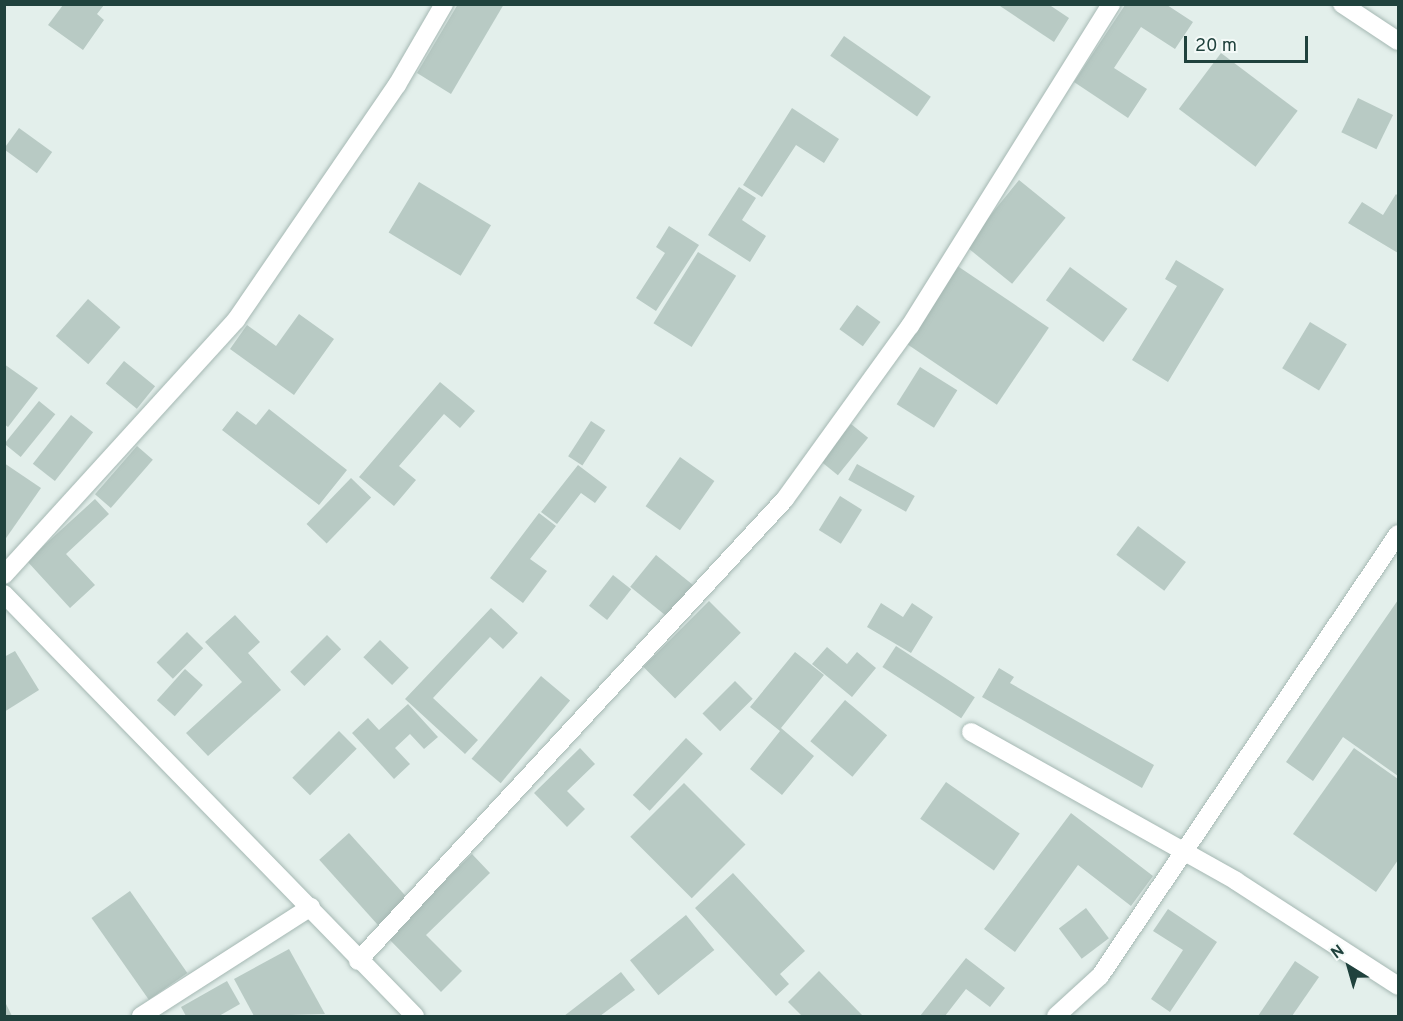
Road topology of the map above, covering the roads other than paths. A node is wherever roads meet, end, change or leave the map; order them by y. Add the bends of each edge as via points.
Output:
1 (444, 4) edge
2 (1111, 4) edge
3 (1342, 4) edge
4 (1398, 41) edge
5 (1398, 534) edge
6 (4, 575) edge
7 (4, 594) edge
8 (971, 732) dead end
9 (1184, 853) junction
10 (311, 907) junction
11 (358, 960) junction
12 (1398, 986) edge
13 (141, 1017) edge
14 (415, 1017) edge
15 (1056, 1017) edge

1 - 6 street via 397,85 236,320
2 - 11 street via 910,326 785,498
3 - 4 street
5 - 9 street
7 - 10 street
8 - 9 street
9 - 12 street via 1236,881
9 - 15 street via 1100,976
10 - 11 street
10 - 13 street
11 - 14 street

